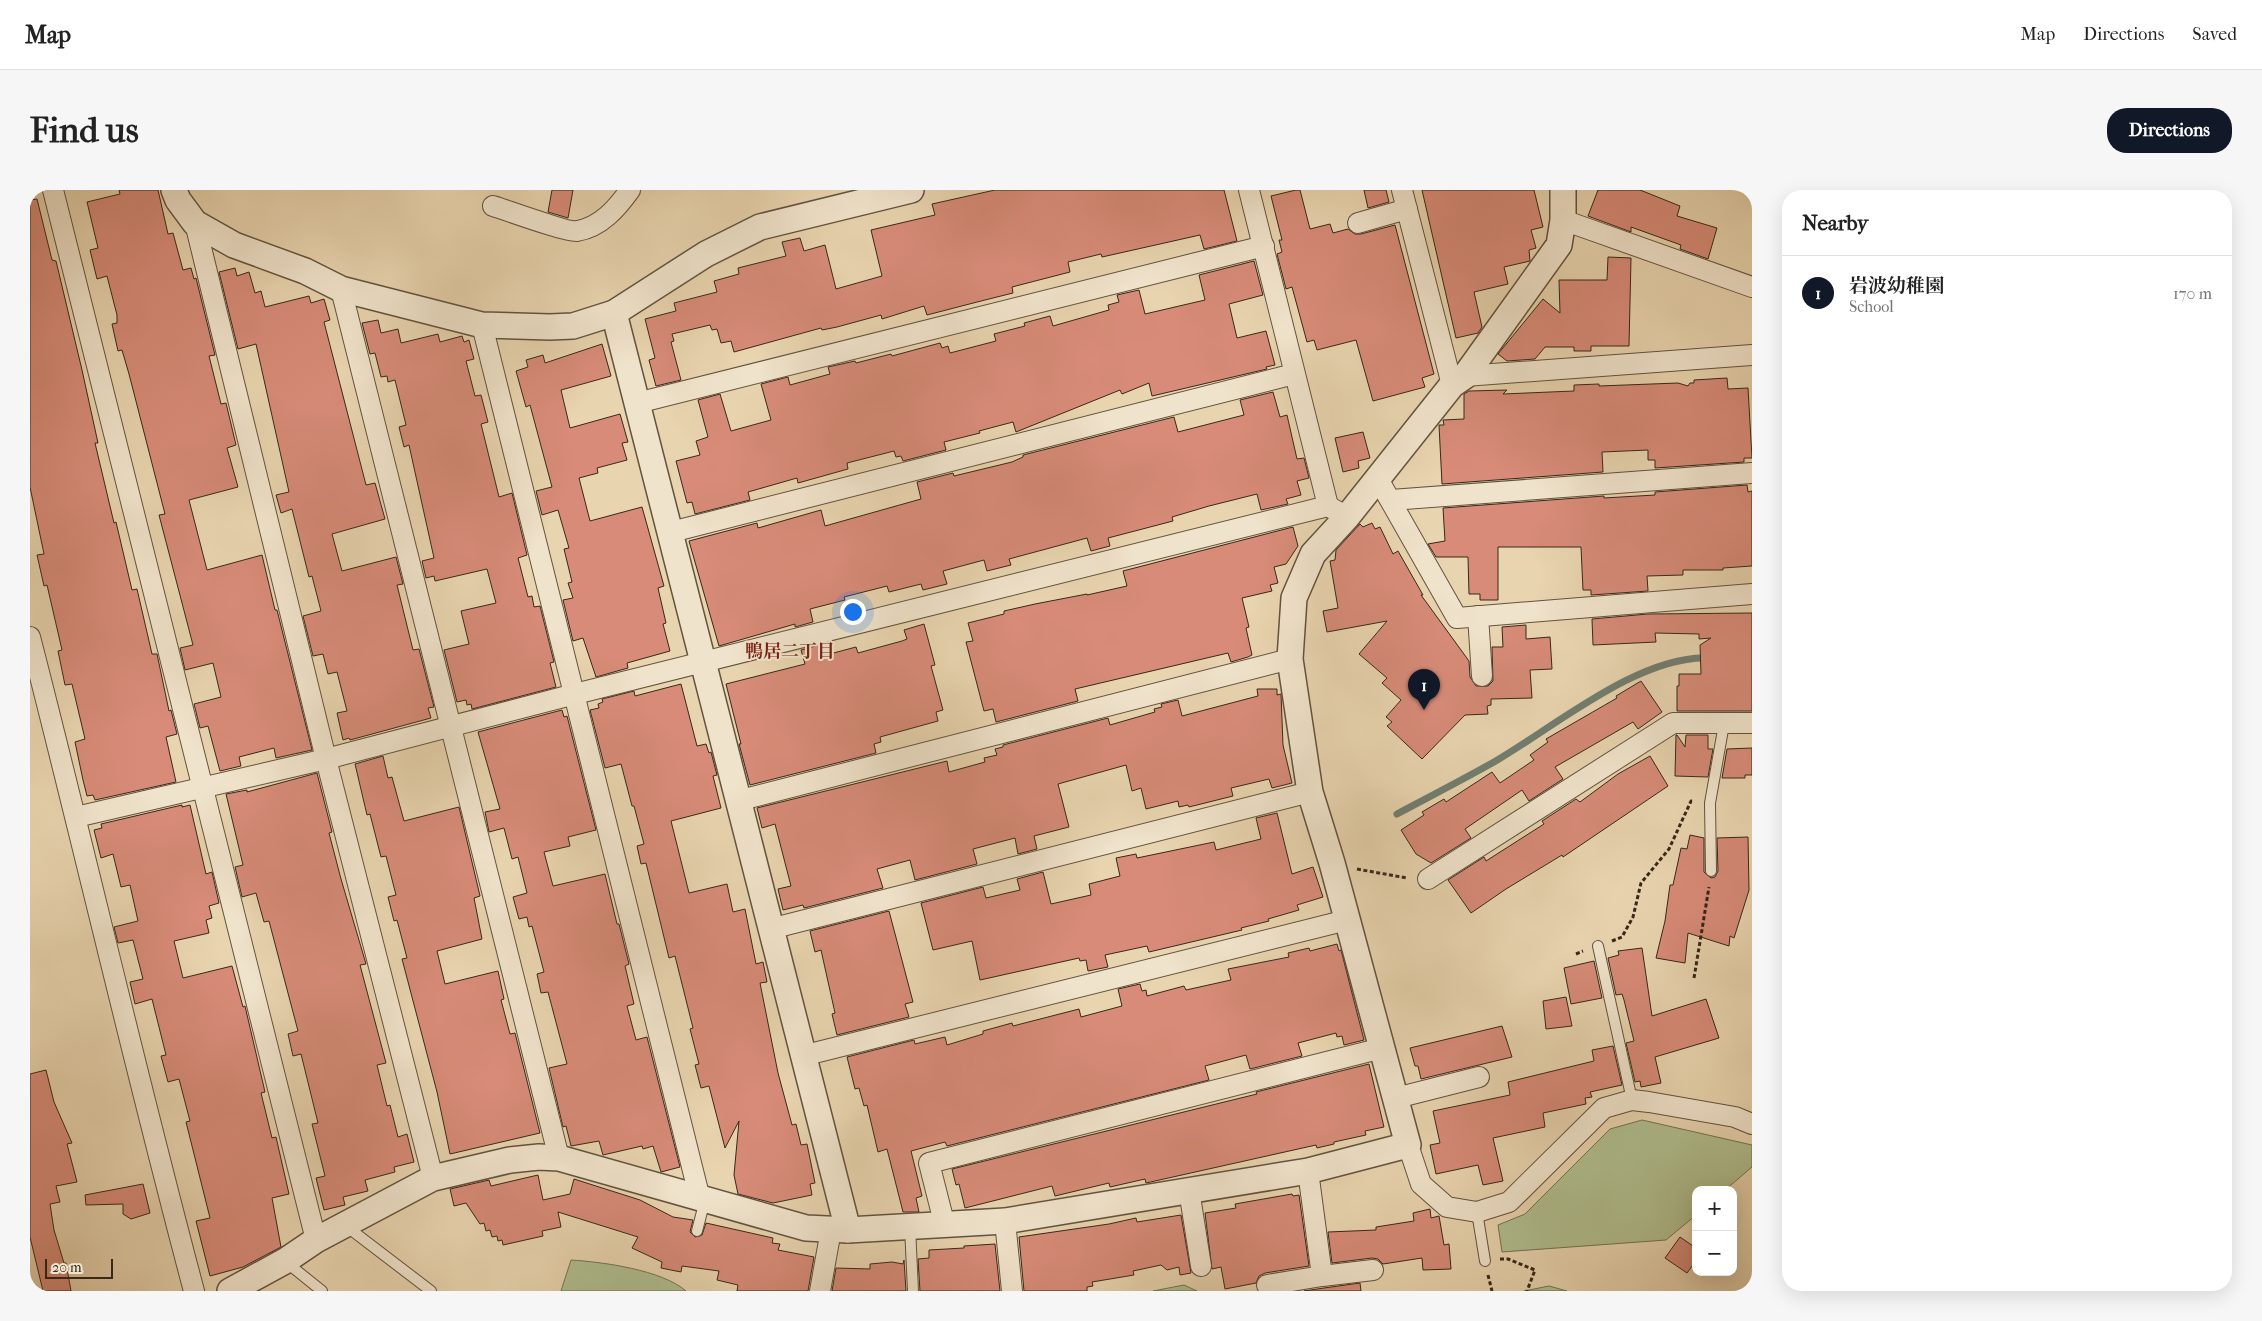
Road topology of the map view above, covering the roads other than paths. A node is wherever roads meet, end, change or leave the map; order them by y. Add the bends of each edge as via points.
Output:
1 (52, 190) edge
2 (174, 190) edge
3 (630, 190) edge
4 (909, 190) edge
5 (1250, 190) edge
6 (1563, 190) edge
7 (1404, 199) edge
8 (493, 206) dead end
9 (1563, 220) junction
10 (195, 223) junction
11 (1358, 223) dead end
12 (1264, 246) junction
13 (1752, 287) edge
14 (341, 289) junction
15 (614, 313) junction
16 (482, 325) junction
17 (1752, 355) edge
18 (1294, 374) junction
19 (1458, 380) junction
20 (637, 403) junction
21 (1752, 473) edge
22 (1378, 479) junction
23 (1391, 500) junction
24 (1337, 512) junction
25 (671, 532) junction
26 (1752, 594) edge
27 (1478, 616) junction
28 (30, 637) edge
29 (1290, 659) junction
30 (703, 662) junction
31 (1482, 676) dead end
32 (575, 694) junction
33 (1752, 723) edge
34 (1724, 724) junction
35 (450, 726) junction
36 (326, 759) junction
37 (202, 789) junction
38 (1310, 792) junction
39 (738, 802) junction
40 (76, 817) junction
41 (1711, 871) road end
42 (1428, 879) road end
43 (1347, 920) junction
44 (770, 929) junction
45 (1598, 946) road end
46 (1382, 1048) junction
47 (802, 1056) junction
48 (1479, 1077) dead end
49 (1396, 1098) junction
50 (1632, 1100) junction
51 (1752, 1124) edge
52 (1408, 1145) junction
53 (559, 1158) junction
54 (1308, 1171) junction
55 (433, 1178) junction
56 (1189, 1190) junction
57 (703, 1199) junction
58 (1477, 1212) junction
59 (1005, 1221) junction
60 (345, 1225) junction
61 (945, 1226) junction
62 (910, 1227) junction
63 (840, 1230) junction
64 (697, 1231) dead end
65 (316, 1240) junction
66 (285, 1261) junction
67 (1486, 1261) road end
68 (1201, 1266) dead end
69 (1373, 1270) dead end
70 (1322, 1276) junction
71 (1267, 1285) dead end
72 (194, 1291) edge
73 (230, 1291) edge
74 (322, 1291) edge
75 (431, 1291) edge
76 (820, 1291) edge
77 (913, 1291) edge
78 (1012, 1291) edge

1 - 37 street
2 - 10 street
3 - 8 street via 618,208 595,226 576,232
4 - 15 street via 760,227 706,254
5 - 12 street
6 - 9 street
7 - 11 street
7 - 19 street
9 - 13 street
9 - 19 street via 1559,245
10 - 14 street via 234,245 306,271
10 - 36 street
12 - 18 street
12 - 20 street
14 - 16 street
14 - 35 street
15 - 16 street via 573,326
15 - 20 street
16 - 32 street
17 - 19 street
18 - 24 street
18 - 25 street
19 - 22 street
20 - 25 street
21 - 23 street
22 - 23 street
22 - 24 street
23 - 27 street via 1457,618
24 - 29 street via 1313,554 1294,598
24 - 30 street
25 - 30 street
26 - 27 street
27 - 31 street
28 - 40 street
29 - 38 street
29 - 39 street
30 - 32 street
30 - 39 street
32 - 35 street
32 - 57 street
33 - 34 street
34 - 41 lane via 1710,803
34 - 42 street via 1673,723
35 - 36 street
35 - 53 street
36 - 37 street
36 - 55 street
37 - 40 street
37 - 65 street
38 - 43 street
38 - 44 street
39 - 44 street
40 - 72 street via 145,1107
43 - 46 street
43 - 47 street
44 - 47 street
45 - 50 lane
46 - 49 street
46 - 61 street via 928,1163
47 - 63 street
48 - 49 street
49 - 52 street
50 - 51 street via 1735,1117
50 - 58 street via 1604,1108 1509,1202
52 - 54 street
52 - 58 street via 1421,1184 1447,1207
53 - 55 street via 510,1160
53 - 57 street
54 - 56 street
54 - 70 street
55 - 60 street
56 - 59 street
56 - 68 street
57 - 63 street via 806,1228
57 - 64 lane
58 - 67 lane
59 - 61 street
59 - 78 street
60 - 65 street
60 - 75 lane
61 - 62 street
62 - 63 street
62 - 77 lane
63 - 76 street
65 - 66 street
66 - 73 street
66 - 74 lane
69 - 70 street
70 - 71 street

